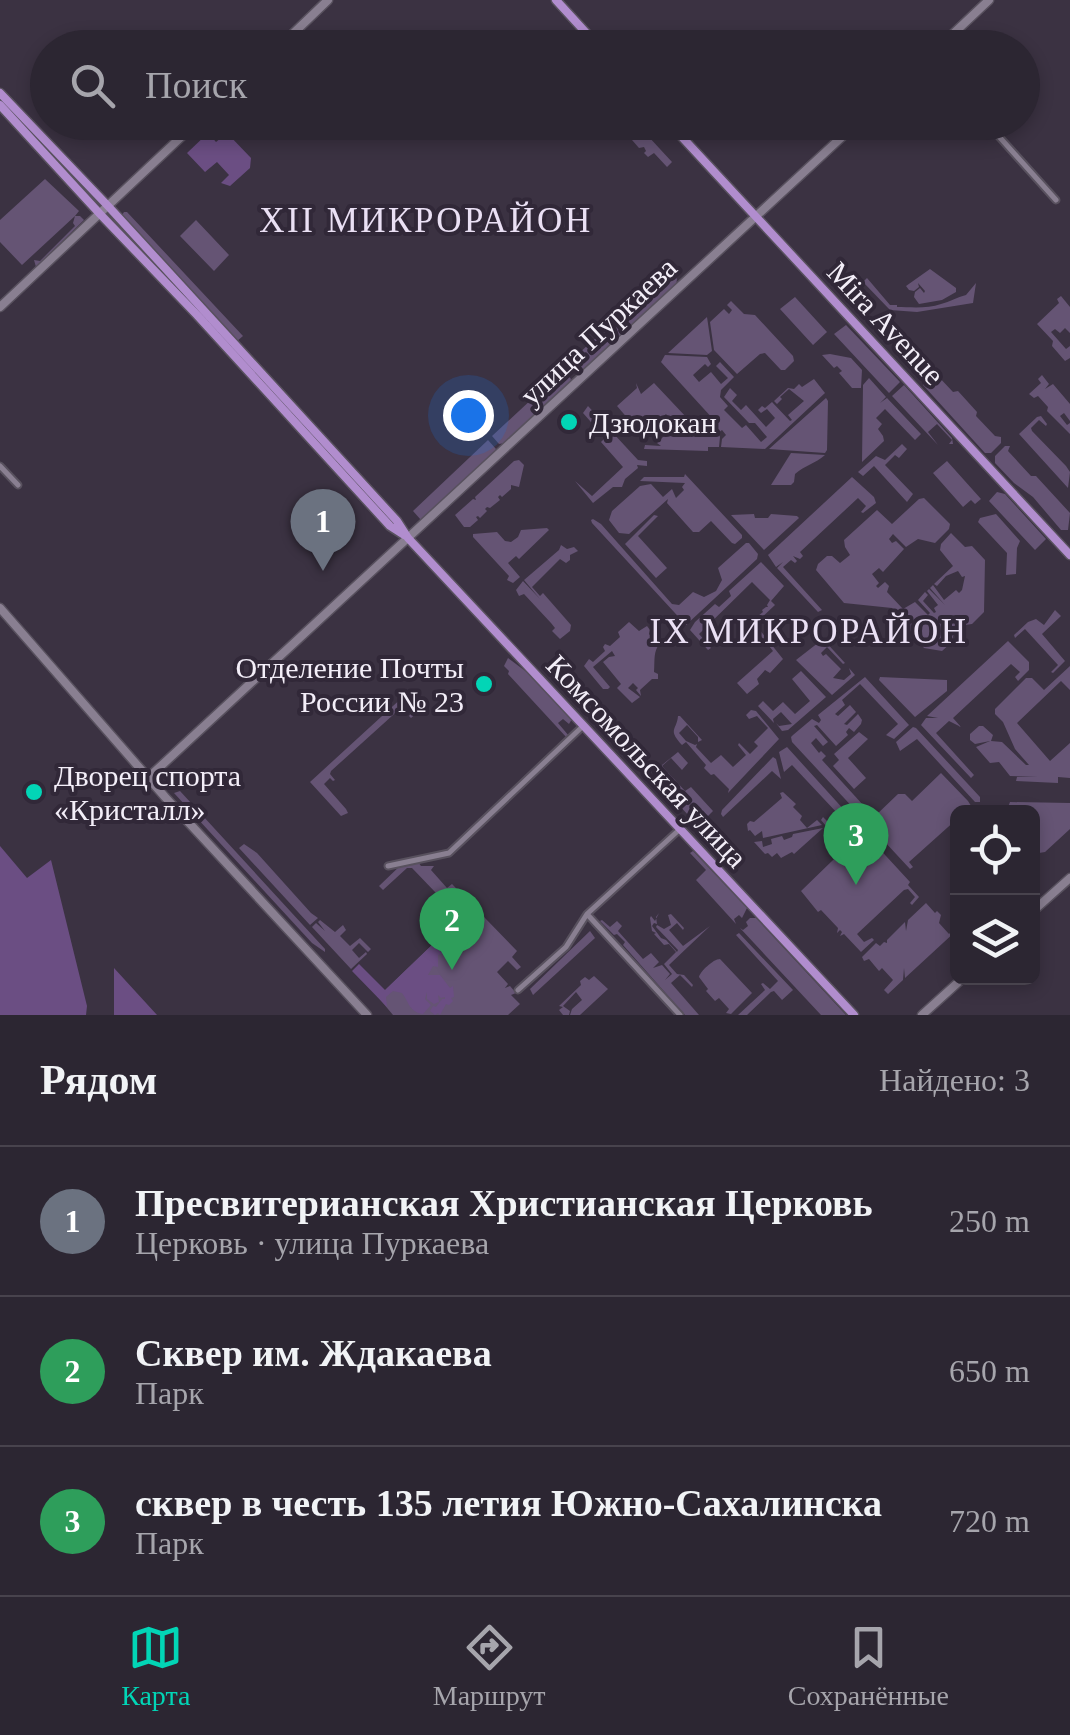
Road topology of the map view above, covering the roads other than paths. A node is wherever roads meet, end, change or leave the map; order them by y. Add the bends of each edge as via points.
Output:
1 (328, 0) edge
2 (556, 0) edge
3 (989, 0) edge
4 (297, 30) edge
5 (584, 30) edge
6 (957, 30) edge
7 (0, 93) edge
8 (0, 105) edge
9 (30, 124) edge
10 (30, 138) edge
11 (32, 140) edge
12 (45, 140) edge
13 (178, 140) edge
14 (684, 140) edge
15 (838, 140) edge
16 (1002, 140) edge
17 (1056, 200) dead end
18 (108, 206) junction
19 (100, 214) junction
20 (755, 217) junction
21 (0, 307) edge
22 (0, 466) edge
23 (18, 485) dead end
24 (408, 538) junction
25 (1070, 555) edge
26 (0, 608) edge
27 (584, 725) junction
28 (149, 777) junction
29 (680, 829) junction
30 (388, 866) dead end
31 (1070, 878) edge
32 (1040, 905) edge
33 (587, 914) junction
34 (954, 985) edge
35 (518, 990) dead end
36 (358, 1004) junction
37 (357, 1015) edge
38 (368, 1015) edge
39 (680, 1015) edge
40 (854, 1015) edge
41 (922, 1015) edge

1 - 4 main road
2 - 5 main road
3 - 6 main road
7 - 9 main road, Комсомольская улица
8 - 10 main road, Комсомольская улица
11 - 19 main road, Комсомольская улица
12 - 18 main road, Комсомольская улица
13 - 18 main road
14 - 20 main road, Mira Avenue
15 - 20 main road, улица Пуркаева
16 - 17 street
18 - 19 main road
18 - 24 main road, Комсомольская улица
19 - 21 main road
19 - 24 main road, Комсомольская улица
20 - 24 main road, улица Пуркаева
20 - 25 main road, Mira Avenue
22 - 23 street
24 - 27 main road, Комсомольская улица
24 - 28 main road, улица Пуркаева
26 - 28 main road
27 - 29 main road, Комсомольская улица
27 - 30 street via 449,852
28 - 36 main road
29 - 33 street
29 - 40 main road, Комсомольская улица
31 - 32 main road
33 - 35 street via 566,947
33 - 39 street
34 - 41 main road
36 - 37 street
36 - 38 main road

